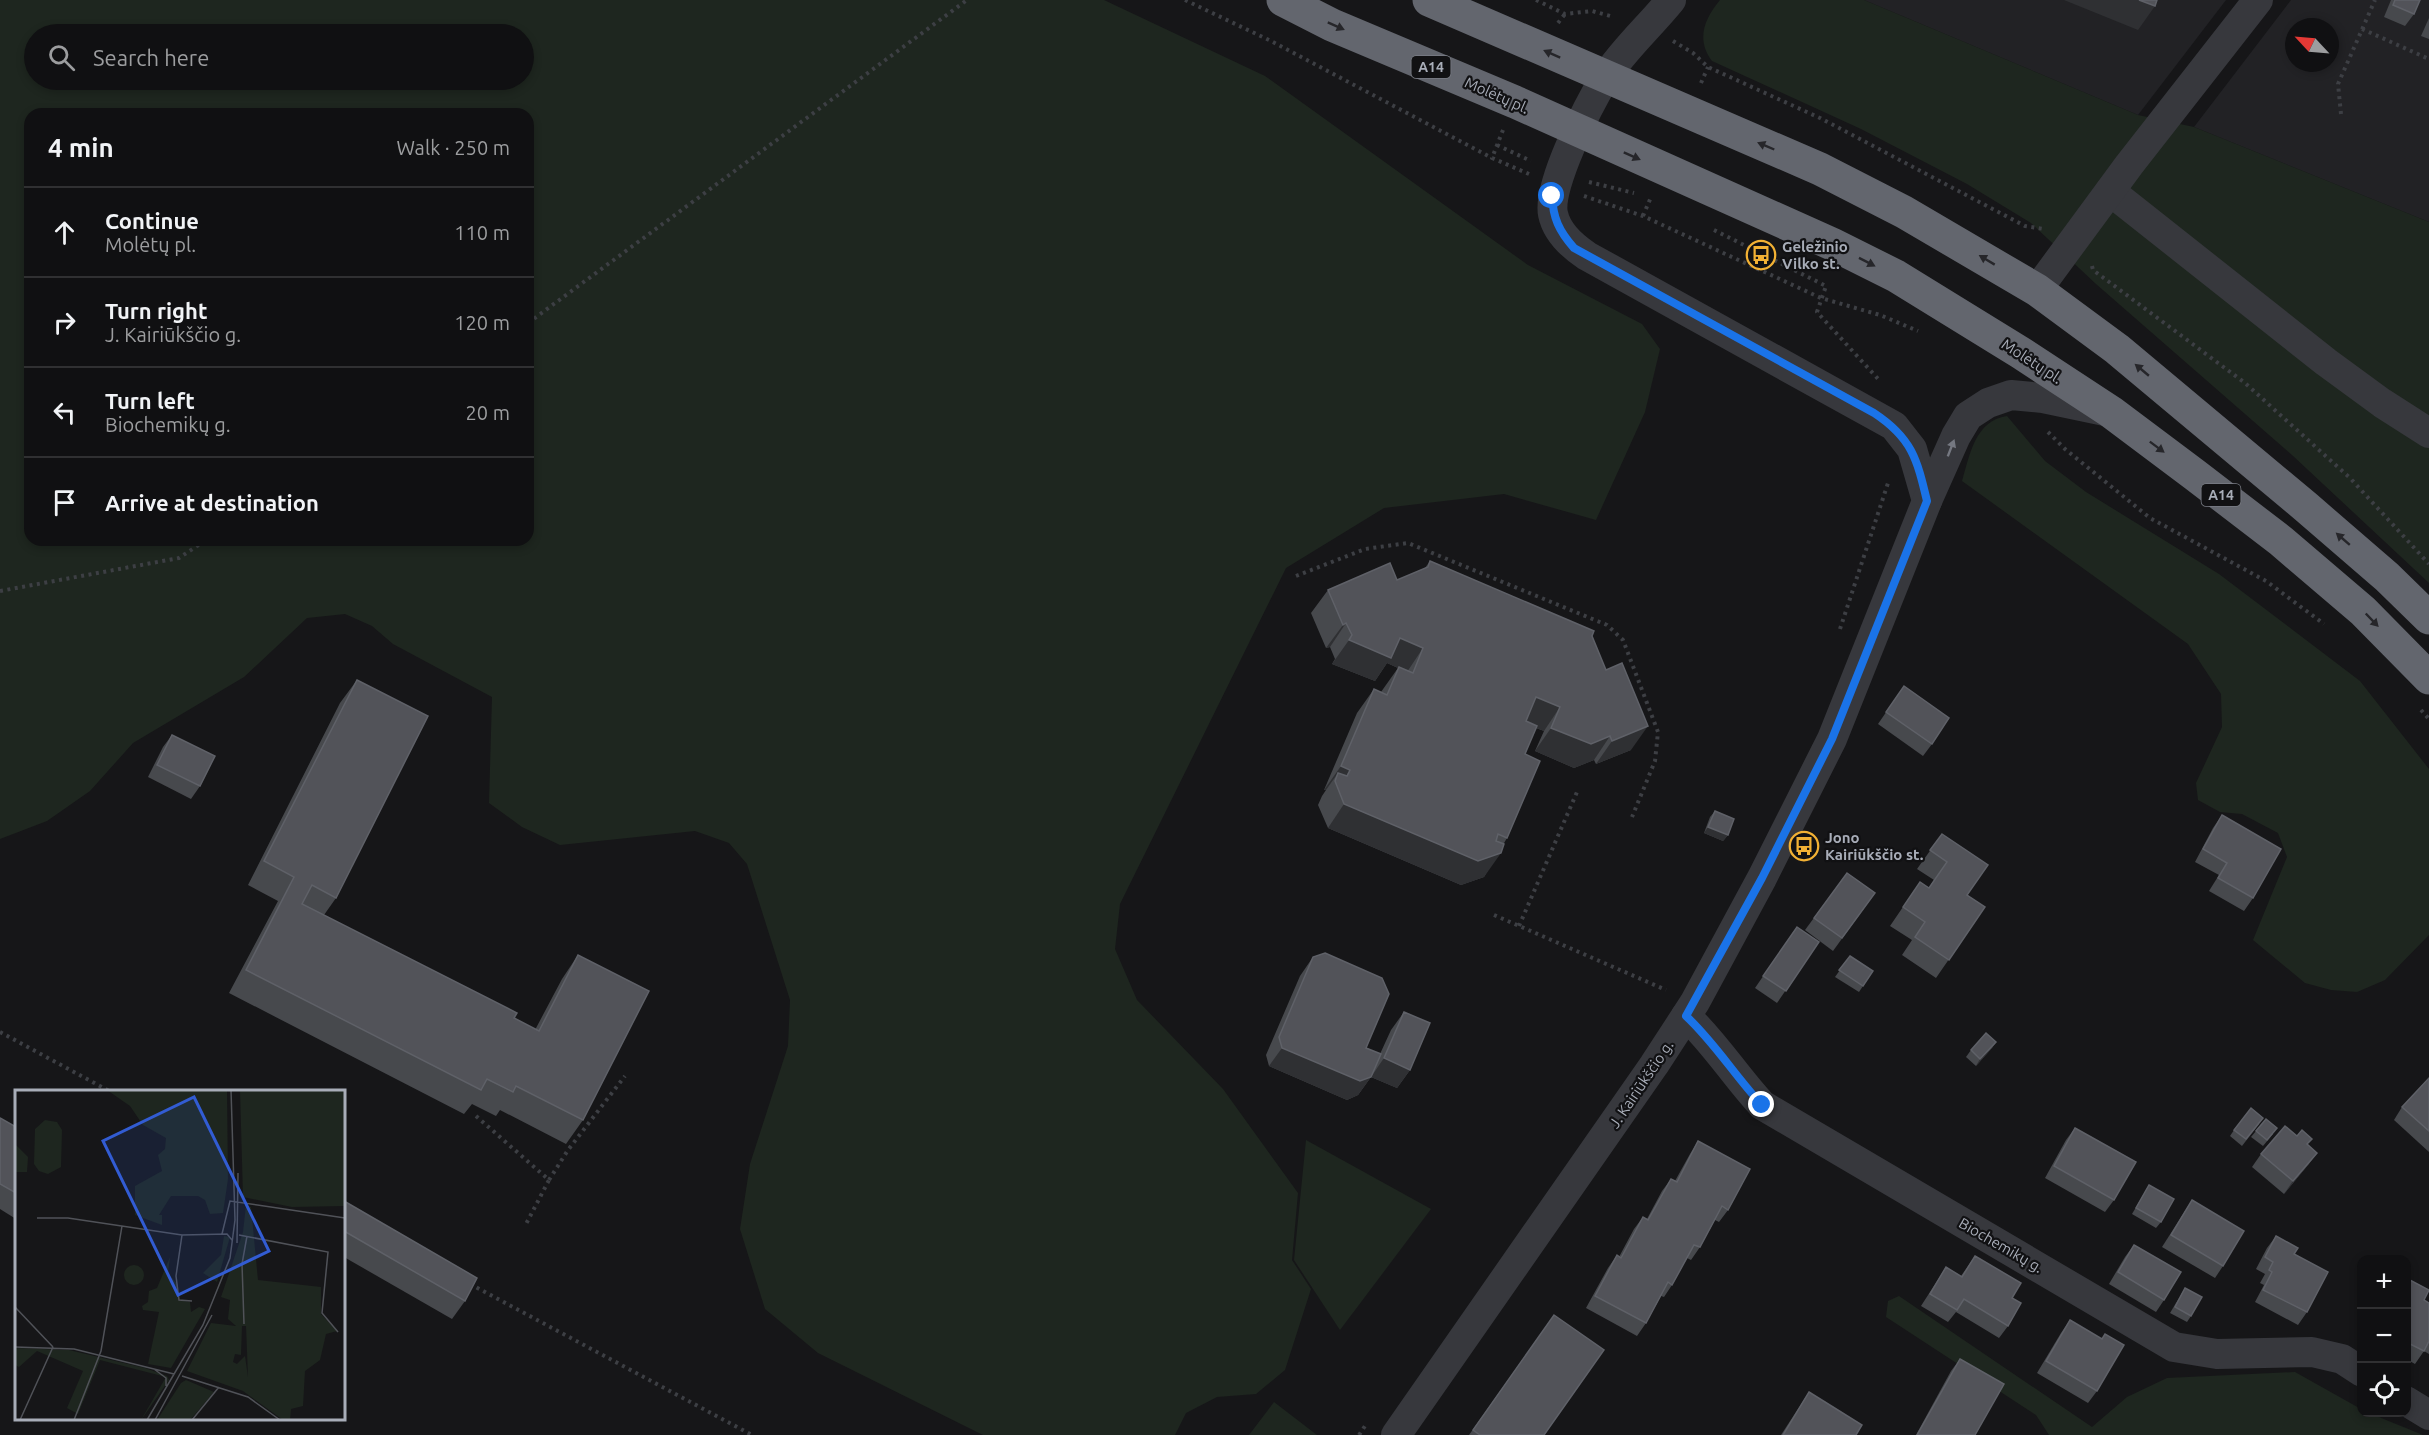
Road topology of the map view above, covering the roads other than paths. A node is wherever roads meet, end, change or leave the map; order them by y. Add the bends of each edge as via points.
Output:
1 (1284, 0) edge
2 (1429, 0) edge
3 (1671, 0) edge
4 (2258, 0) edge
5 (1606, 77) junction
6 (1578, 132) junction
7 (2110, 191) junction
8 (2037, 290) junction
9 (2110, 412) junction
10 (2429, 433) edge
11 (1927, 501) junction
12 (2429, 618) edge
13 (2421, 690) edge
14 (1691, 1009) junction
15 (2357, 1369) edge
16 (2411, 1404) edge
17 (2429, 1415) edge
18 (1396, 1435) edge

1 -> 6 highway, Molėtų pl. / A14 via 1332,25
5 -> 2 highway
3 - 5 street
4 - 7 street
5 - 6 street
8 -> 5 highway via 1904,212 1820,169
6 -> 9 highway, Molėtų pl. / A14 via 1896,276
6 - 11 street via 1552,196 1553,215 1574,248 1894,426 1912,449
7 - 8 street
7 - 10 street via 2326,362
12 -> 8 highway via 2387,577 2117,349
11 -> 9 street, J. Kairiūkščio g. via 1968,416 1988,403 2011,395
9 -> 13 highway, Molėtų pl. / A14 via 2281,541 2363,611
11 - 14 street, J. Kairiūkščio g. via 1832,739
14 - 15 street, Biochemikų g. via 1736,1077 1762,1105 2174,1347 2217,1354 2312,1352 2342,1359
14 - 18 street, J. Kairiūkščio g.
16 - 17 street

